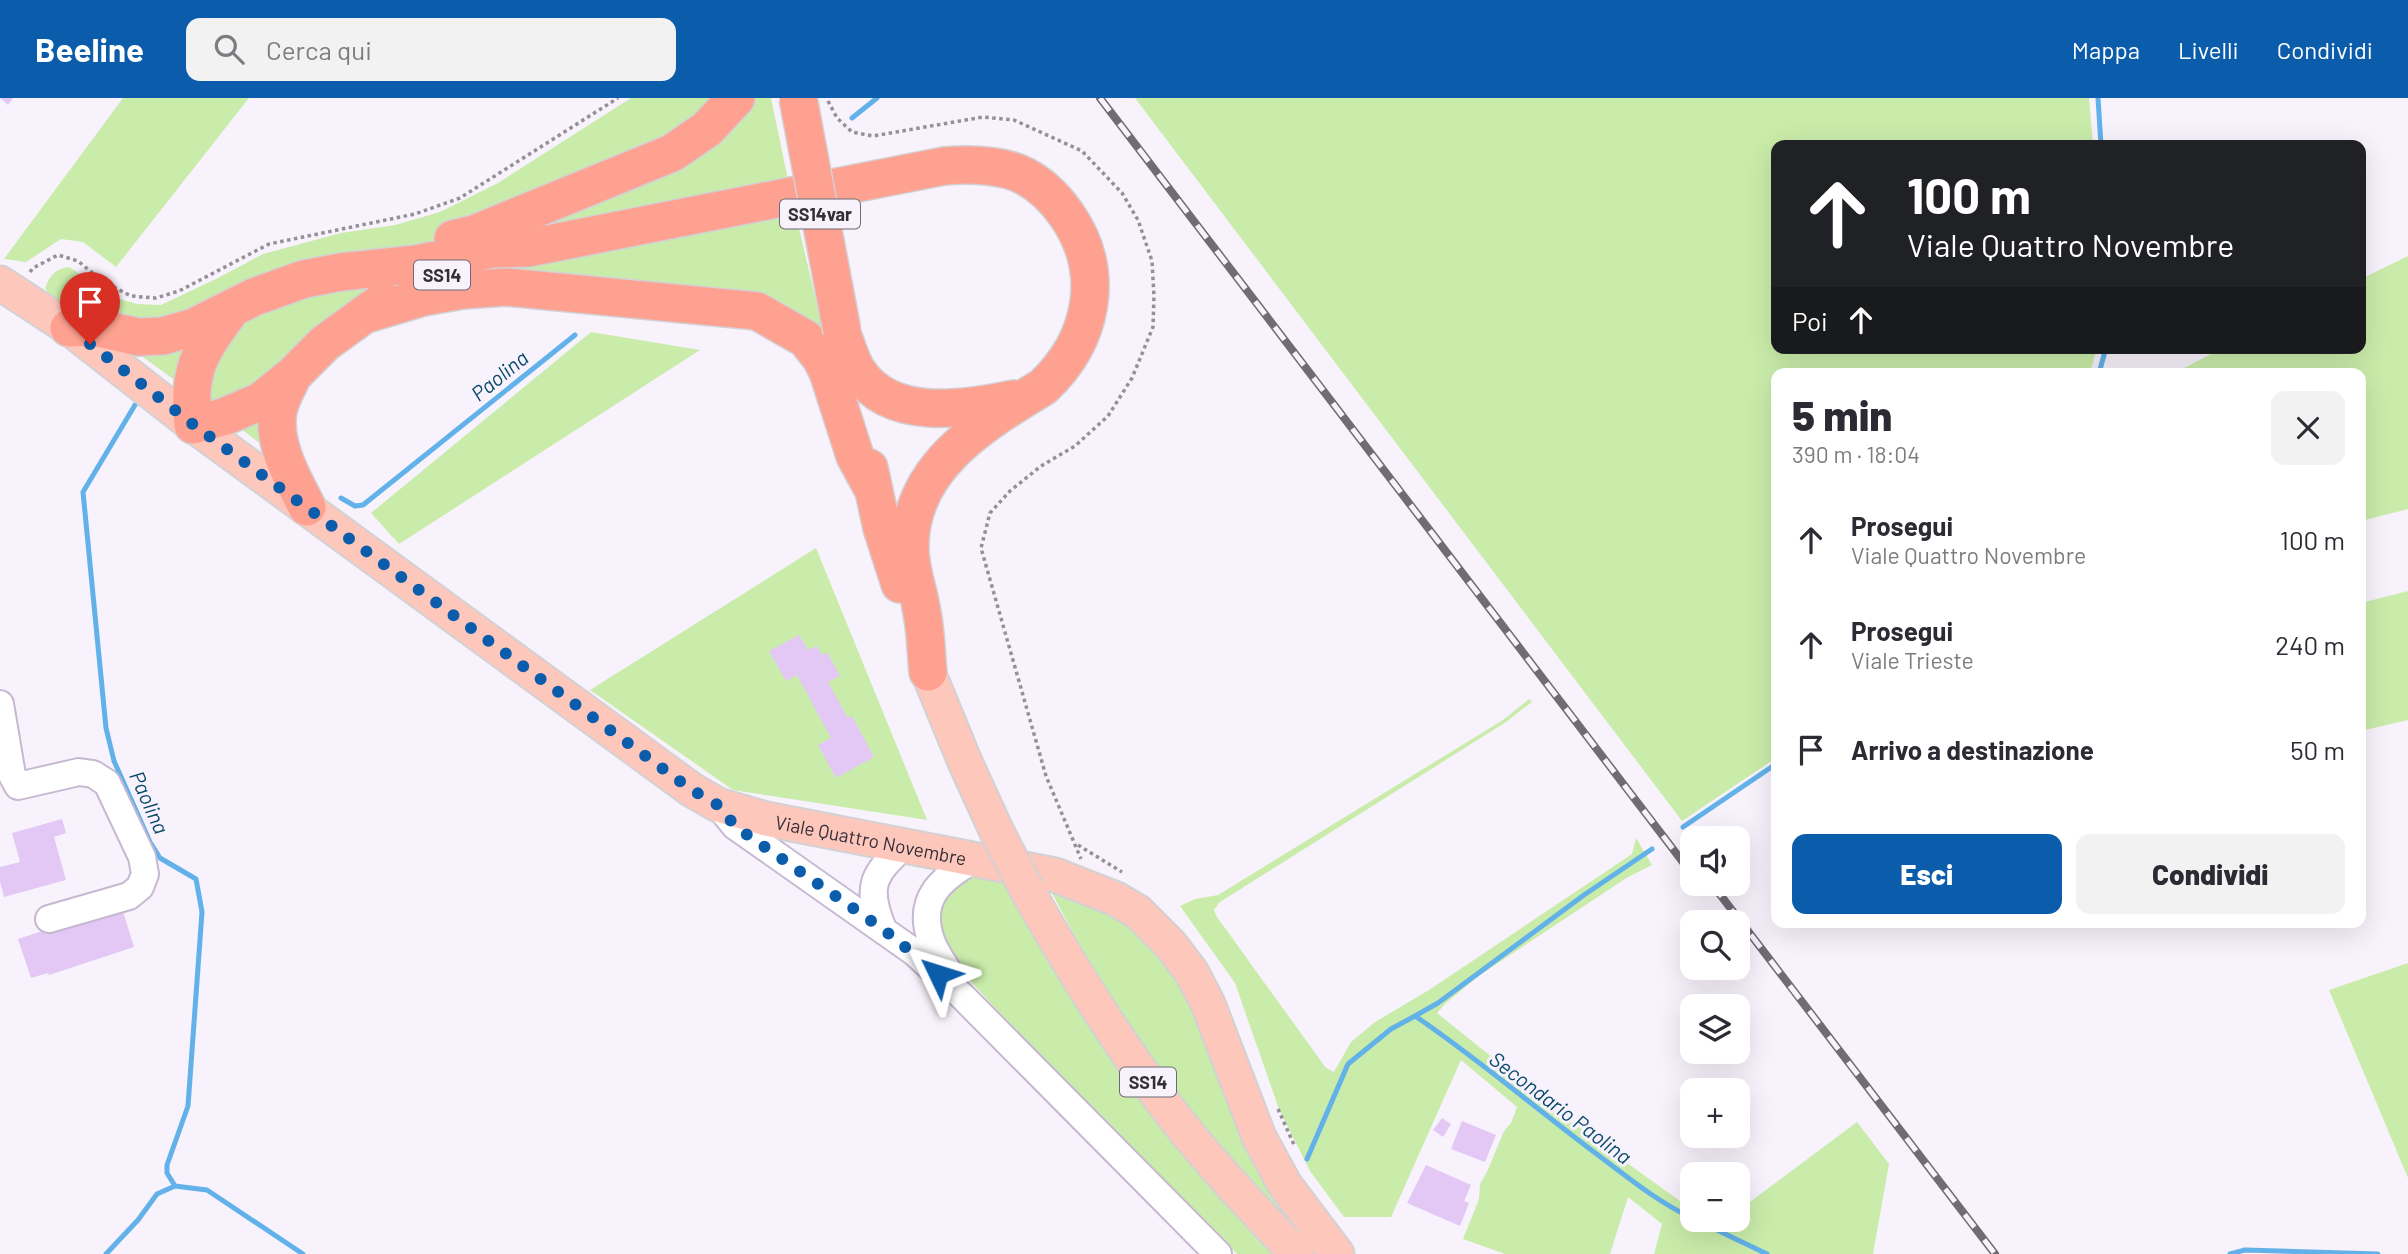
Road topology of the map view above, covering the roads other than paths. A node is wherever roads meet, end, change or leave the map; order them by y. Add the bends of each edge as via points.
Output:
1 (798, 98) edge
2 (734, 102) edge
3 (528, 248) junction
4 (341, 272) junction
5 (8, 289) edge
6 (230, 310) junction
7 (363, 315) junction
8 (69, 328) junction
9 (843, 334) junction
10 (293, 375) junction
11 (1028, 396) junction
12 (194, 425) junction
13 (874, 491) junction
14 (307, 507) junction
15 (928, 672) junction
16 (0, 704) edge
17 (718, 805) junction
18 (783, 822) junction
19 (905, 845) junction
20 (977, 858) junction
21 (825, 889) junction
22 (49, 919) dead end
23 (883, 929) junction
24 (963, 997) junction
25 (1218, 1254) edge
26 (1297, 1254) edge
27 (1337, 1254) edge

1 - 9 highway, SS14var, bridge
2 - 4 highway via 694,139 639,168 474,234
3 - 4 highway
3 - 7 highway, SS14 via 432,278 390,296
3 - 11 highway via 944,166 983,165 1019,173 1046,190 1073,224 1084,246 1091,284 1075,349 1055,376
4 - 6 highway via 278,286
5 - 8 main road, Viale Quattro Novembre
6 - 8 highway via 163,336
6 - 12 highway via 195,366
7 - 10 highway
7 - 13 highway via 423,297 506,287 757,311 806,340 821,358 855,456
8 - 12 main road, Viale Quattro Novembre
9 - 11 highway via 856,370 866,383 907,405 954,409
9 - 13 highway, SS14var
10 - 12 highway via 261,401
10 - 14 highway via 278,410 278,436
11 - 15 highway via 953,449 920,495 910,547
12 - 14 main road, Viale Quattro Novembre
13 - 15 highway, SS14var
14 - 17 main road, Viale Quattro Novembre
15 - 26 main road, SS14, bridge via 996,830 1108,1026 1220,1172
16 - 22 street via 12,775 18,786 79,772 93,774 107,783 142,858 145,874 140,887 129,896
17 - 18 main road, Viale Quattro Novembre
17 - 21 street via 736,827
18 - 19 main road, Viale Quattro Novembre
18 - 21 street
19 - 20 main road, Viale Quattro Novembre
19 - 23 street via 876,875 875,909
20 - 24 street via 940,883 926,915 931,941
20 - 27 main road, Viale Quattro Novembre via 1055,875 1116,898 1138,912 1170,944 1208,1004 1259,1137 1285,1185
21 - 23 street
23 - 24 street
24 - 25 street

